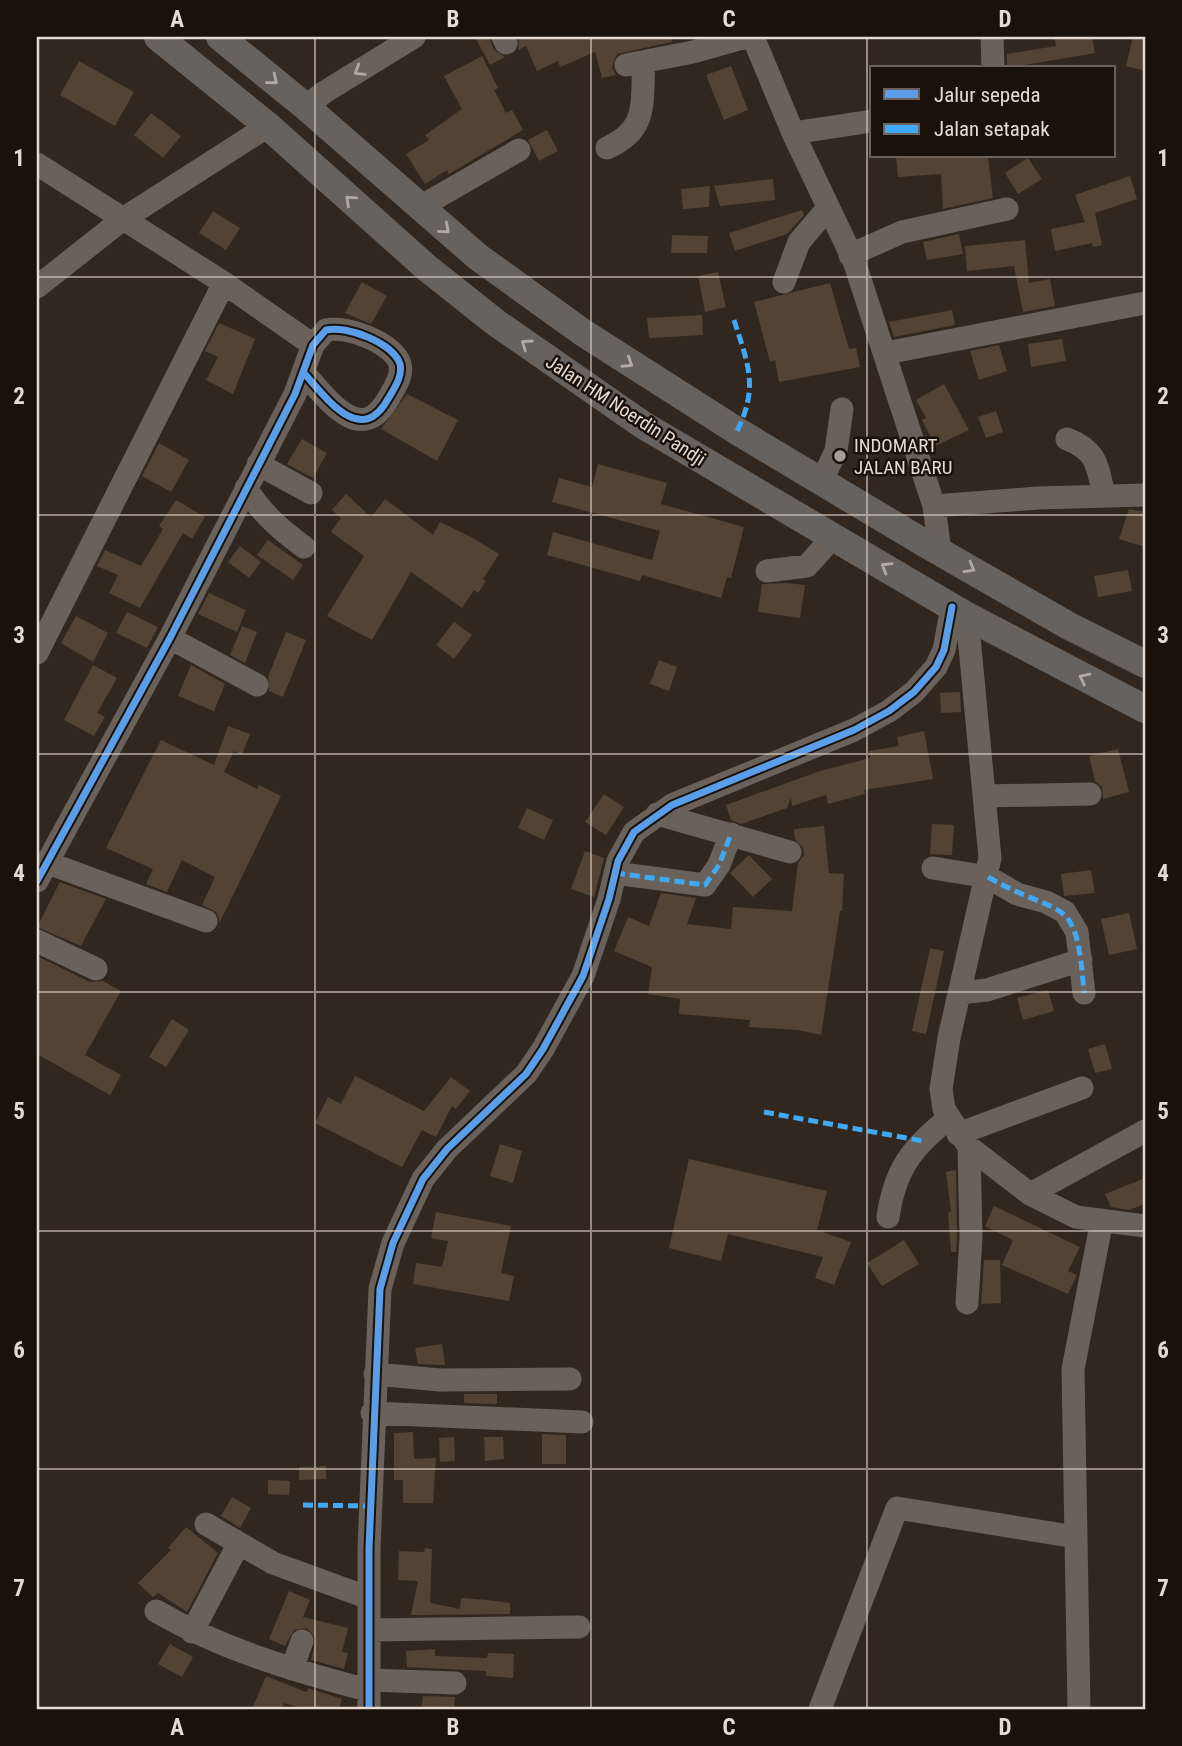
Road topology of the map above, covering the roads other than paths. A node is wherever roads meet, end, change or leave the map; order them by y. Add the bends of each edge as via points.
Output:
1 (158, 37) edge
2 (220, 37) edge
3 (414, 37) edge
4 (746, 37) edge
5 (753, 37) edge
6 (992, 37) edge
7 (993, 66) edge
8 (306, 107) junction
9 (870, 121) edge
10 (268, 127) junction
11 (793, 133) junction
12 (607, 148) dead end
13 (519, 150) dead end
14 (37, 164) edge
15 (420, 207) junction
16 (828, 208) junction
17 (1007, 209) dead end
18 (123, 219) junction
19 (850, 255) junction
20 (784, 282) dead end
21 (224, 284) junction
22 (37, 287) edge
23 (1145, 303) edge
24 (313, 345) junction
25 (886, 353) junction
26 (303, 373) junction
27 (842, 409) dead end
28 (1067, 439) dead end
29 (258, 464) junction
30 (830, 465) junction
31 (246, 488) junction
32 (311, 493) dead end
33 (1104, 495) junction
34 (1145, 495) edge
35 (934, 506) junction
36 (834, 536) junction
37 (304, 547) dead end
38 (940, 551) junction
39 (767, 572) dead end
40 (959, 612) junction
41 (1069, 626) junction
42 (170, 638) junction
43 (37, 653) edge
44 (1050, 661) junction
45 (1145, 664) edge
46 (257, 685) dead end
47 (1145, 709) edge
48 (1090, 794) dead end
49 (985, 796) junction
50 (657, 814) junction
51 (732, 834) junction
52 (790, 852) dead end
53 (933, 868) dead end
54 (42, 872) edge
55 (615, 873) junction
56 (988, 877) junction
57 (206, 921) dead end
58 (37, 941) edge
59 (1081, 960) junction
60 (96, 969) dead end
61 (959, 993) junction
62 (1084, 993) dead end
63 (1082, 1088) dead end
64 (1145, 1131) edge
65 (958, 1133) junction
66 (1030, 1194) junction
67 (888, 1217) dead end
68 (1102, 1220) junction
69 (1145, 1226) edge
70 (967, 1303) dead end
71 (375, 1374) junction
72 (570, 1379) dead end
73 (372, 1413) junction
74 (582, 1422) dead end
75 (206, 1524) dead end
76 (1076, 1537) junction
77 (238, 1545) junction
78 (369, 1598) junction
79 (156, 1611) dead end
80 (579, 1627) dead end
81 (369, 1630) junction
82 (192, 1632) junction
83 (302, 1641) dead end
84 (292, 1669) junction
85 (455, 1683) dead end
86 (368, 1693) edge
87 (820, 1709) edge
88 (1079, 1709) edge

1 - 10 main road, Jalan HM Noerdin Pandji
2 -> 8 main road
3 -> 8 street
4 - 12 street via 635,64 635,129
5 - 11 street
6 - 7 street
8 - 15 main road
9 - 11 street
10 - 18 street
36 -> 10 main road, Jalan HM Noerdin Pandji via 643,425 495,322
11 - 16 street
13 - 15 street
14 - 18 street
15 -> 30 main road via 478,257 582,332 726,424
16 - 19 street
16 - 20 street via 799,242
17 - 19 street via 911,229
18 - 21 street
18 - 22 street
19 - 25 street
21 - 24 street
21 - 43 street
23 - 25 street
24 - 26 street
24 - 26 street via 327,330 358,331 396,358 400,374 383,408 373,419 363,421 342,412
25 - 35 street
26 - 29 street
27 - 30 street
28 - 33 street via 1093,456
29 - 31 street
29 - 32 street
30 - 38 main road
31 - 37 street via 256,505
31 - 42 street
33 - 34 street
33 - 35 street
35 - 38 street
36 - 39 street via 807,566
40 -> 36 main road, Jalan HM Noerdin Pandji
38 -> 41 main road
40 - 44 main road, Jalan HM Noerdin Pandji
40 - 49 street
40 - 50 street via 936,667 915,692 889,711
41 - 44 main road
41 - 45 main road
42 - 46 street
42 - 54 street
47 -> 44 main road, Jalan HM Noerdin Pandji
48 - 49 street
49 - 56 street
50 - 51 street
50 - 55 street via 625,844
51 - 52 street
51 - 55 street via 705,885
53 - 56 street
54 - 57 street
55 - 71 street via 583,976 543,1049 526,1074 446,1149 423,1179 393,1243 380,1289
56 - 59 street via 1065,912 1077,932
56 - 61 street
58 - 60 street
59 - 61 street via 987,990
59 - 62 street
61 - 65 street via 941,1089
63 - 65 street
64 - 66 street
65 - 66 street
65 - 67 street via 918,1146 900,1170
65 - 70 street via 971,1237
66 - 68 street via 1063,1213
68 - 69 street
68 - 76 street via 1073,1369
71 - 72 street via 453,1381
71 - 73 street
73 - 74 street
73 - 78 street
75 - 77 street
76 - 87 street via 897,1508
76 - 88 street
77 - 78 street via 273,1563
77 - 82 street
78 - 81 street
79 - 82 street
80 - 81 street
81 - 86 street
82 - 84 street
83 - 84 street
84 - 86 street
85 - 86 street

